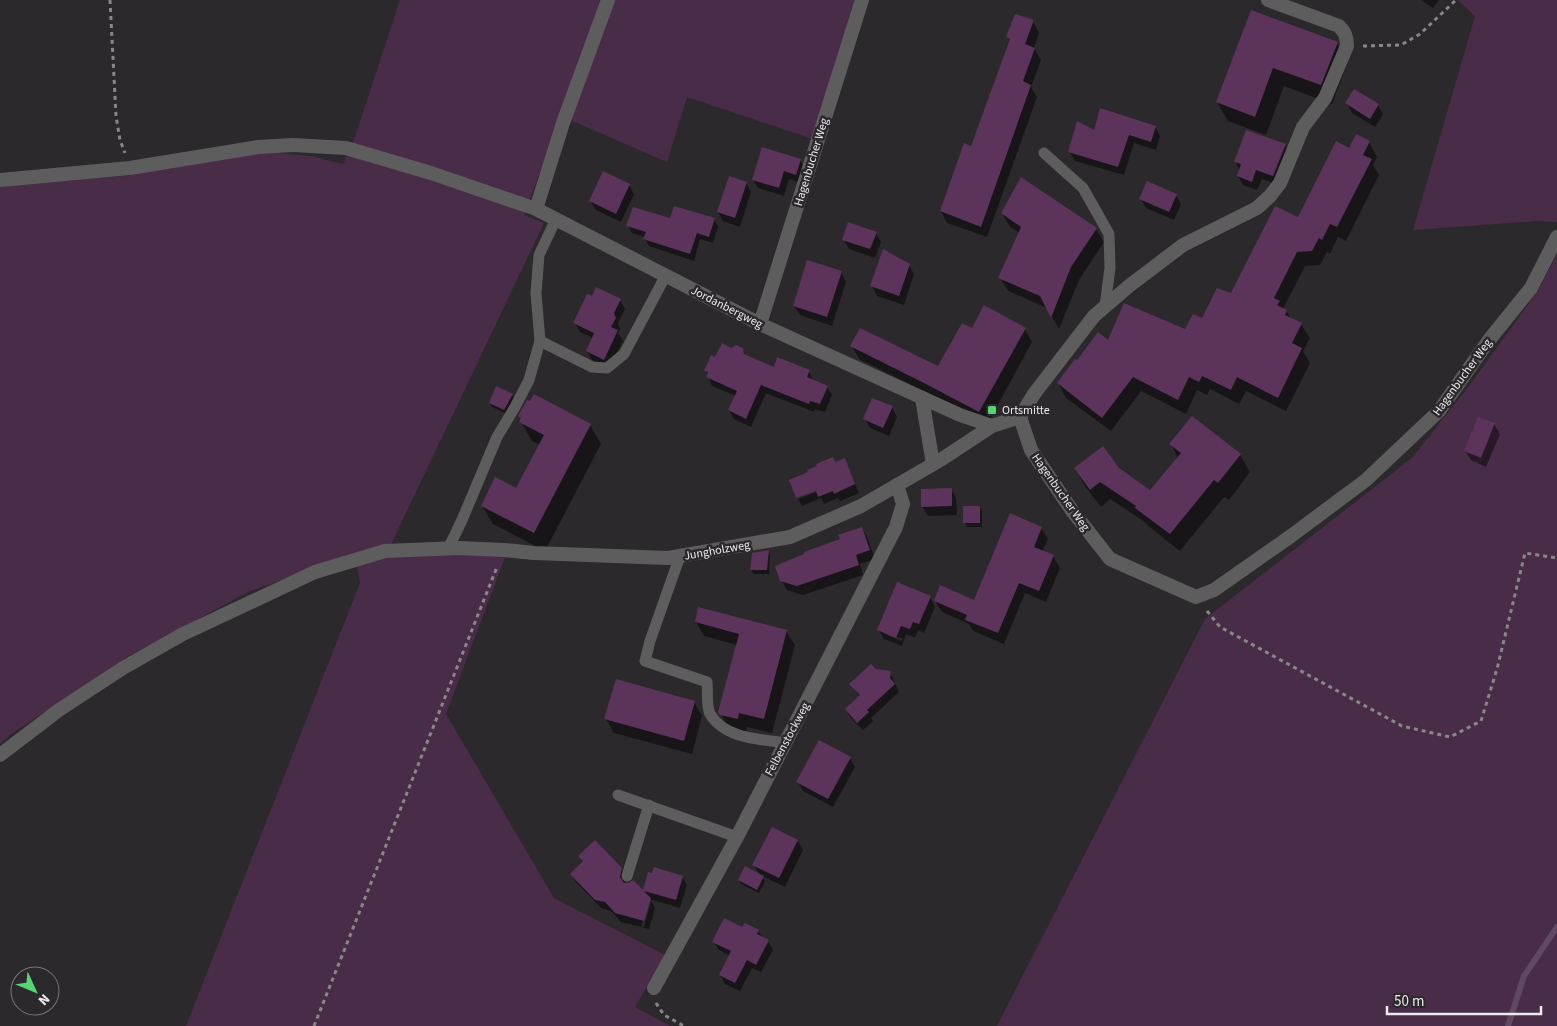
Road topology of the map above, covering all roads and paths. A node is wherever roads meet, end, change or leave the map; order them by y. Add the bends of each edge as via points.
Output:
1 (110, 0) edge
2 (608, 0) edge
3 (862, 0) edge
4 (1268, 0) edge
5 (1456, 0) edge
6 (1347, 46) junction
7 (1044, 153) dead end
8 (130, 168) junction
9 (0, 180) edge
10 (536, 210) junction
11 (556, 219) junction
12 (1557, 237) edge
13 (666, 275) junction
14 (1105, 306) junction
15 (760, 324) junction
16 (540, 341) junction
17 (922, 398) junction
18 (1020, 417) junction
19 (992, 426) junction
20 (933, 464) junction
21 (897, 485) junction
22 (448, 549) junction
23 (504, 550) junction
24 (680, 556) junction
25 (1557, 558) edge
26 (1196, 597) junction
27 (786, 743) junction
28 (0, 755) edge
29 (618, 795) dead end
30 (649, 806) junction
31 (737, 836) junction
32 (627, 876) dead end
33 (654, 988) joint
34 (314, 1026) edge
35 (684, 1026) edge

1 - 8 path via 116,116
2 - 10 street via 562,124
3 - 15 street, Hagenbucher Weg
4 - 6 street via 1339,26 1347,38
5 - 6 path via 1420,34 1402,45
6 - 14 street via 1325,98 1303,127 1280,182 1270,196 1257,208 1184,245
7 - 14 lane via 1083,188 1109,234 1110,268
8 - 9 street, Jordanbergweg
8 - 10 street, Jordanbergweg via 258,147 346,148 431,173
10 - 11 street, Jordanbergweg
11 - 13 street, Jordanbergweg
11 - 16 lane via 539,254 536,293
12 - 26 street, Hagenbucher Weg via 1531,288 1439,411 1366,480 1214,590
13 - 15 street, Jordanbergweg
13 - 16 lane via 624,354 606,368 592,366
14 - 18 street via 1034,394
15 - 17 street, Jordanbergweg
16 - 22 lane via 529,380 497,437
17 - 19 street, Jordanbergweg
17 - 20 street
18 - 19 street, Jungholzweg
18 - 26 street, Hagenbucher Weg via 1031,450 1110,559
19 - 20 street, Jungholzweg
20 - 21 street, Jungholzweg
21 - 24 street, Jungholzweg via 861,506 790,537
21 - 27 street, Felbenstockweg via 903,504 896,527
22 - 23 street, Jungholzweg
22 - 28 street, Jungholzweg via 385,551 315,572 183,634 123,668
23 - 24 street, Jungholzweg
23 - 34 path
24 - 27 lane via 645,661 707,682 709,712 725,730
25 - 26 path via 1525,553 1481,721 1450,737 1402,726 1220,627
27 - 31 street, Felbenstockweg
29 - 30 lane
30 - 31 lane
30 - 32 lane
31 - 33 street, Felbenstockweg
33 - 35 path via 656,1003 664,1015

